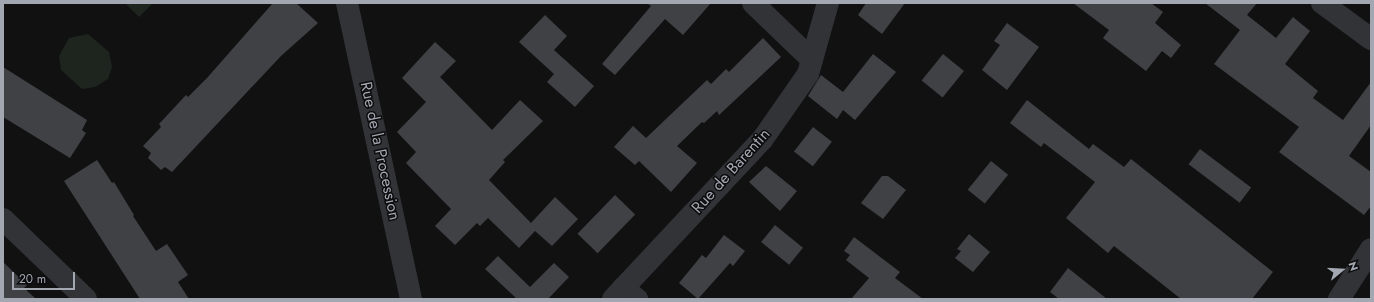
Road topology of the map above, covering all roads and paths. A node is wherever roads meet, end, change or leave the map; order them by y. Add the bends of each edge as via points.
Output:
1 (347, 3) edge
2 (753, 3) edge
3 (828, 3) edge
4 (1322, 3) edge
5 (1371, 40) edge
6 (812, 60) junction
7 (3, 219) edge
8 (1371, 249) edge
9 (624, 295) edge
10 (86, 299) edge
11 (411, 299) edge
12 (1339, 299) edge

1 - 11 street, Rue de la Procession
2 - 6 street
3 - 6 street, Rue de Barentin
4 - 5 street
6 - 9 street, Rue de Barentin via 808,74 762,140
7 - 10 street
8 - 12 street

